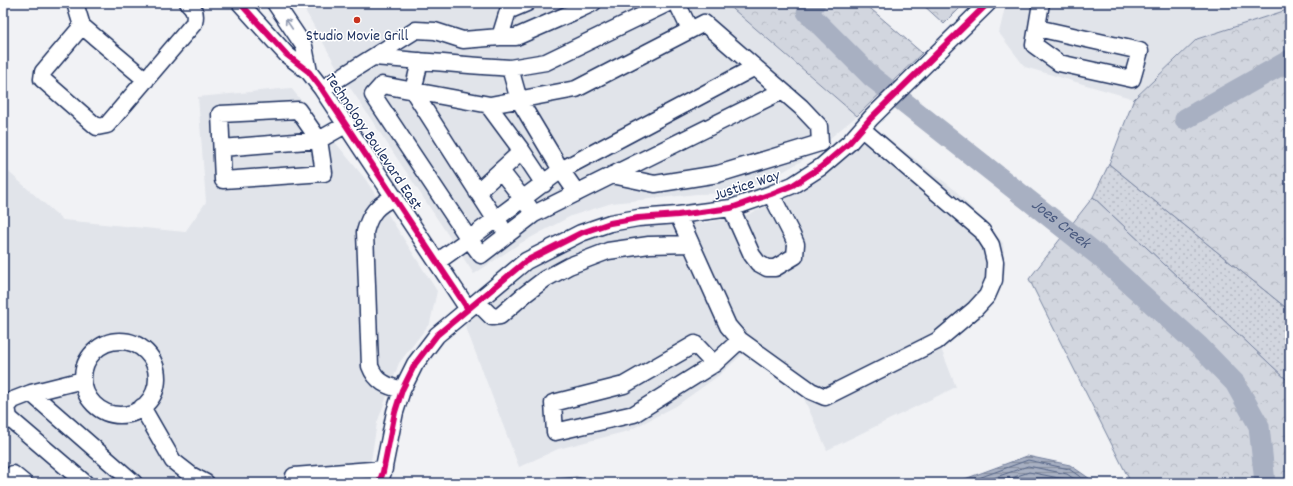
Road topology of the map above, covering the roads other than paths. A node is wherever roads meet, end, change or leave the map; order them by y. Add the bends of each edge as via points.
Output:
1 (75, 3) edge
2 (188, 3) edge
3 (240, 3) edge
4 (275, 3) edge
5 (527, 3) edge
6 (593, 3) edge
7 (668, 3) edge
8 (677, 3) edge
9 (988, 3) edge
10 (1041, 3) edge
11 (578, 7) edge
12 (82, 26) junction
13 (1036, 28) junction
14 (690, 30) junction
15 (500, 37) junction
16 (373, 57) junction
17 (420, 60) junction
18 (755, 67) junction
19 (510, 68) junction
20 (309, 72) junction
21 (146, 80) junction
22 (322, 89) junction
23 (414, 91) junction
24 (782, 91) junction
25 (519, 100) junction
26 (488, 104) junction
27 (347, 124) junction
28 (866, 124) junction
29 (319, 140) junction
30 (222, 148) junction
31 (522, 151) junction
32 (500, 170) junction
33 (561, 170) junction
34 (612, 175) junction
35 (544, 184) junction
36 (477, 192) junction
37 (577, 193) junction
38 (771, 194) junction
39 (395, 197) junction
40 (522, 198) junction
41 (731, 208) junction
42 (534, 214) junction
43 (678, 215) junction
44 (495, 220) junction
45 (508, 233) junction
46 (469, 240) junction
47 (556, 244) junction
48 (692, 244) junction
49 (438, 262) junction
50 (569, 266) junction
51 (472, 305) junction
52 (740, 340) junction
53 (714, 364) junction
54 (83, 380) junction
55 (402, 390) junction
56 (31, 393) junction
57 (142, 407) junction
58 (294, 476) dead end
59 (381, 476) edge
60 (5, 483) edge
61 (24, 483) edge
62 (85, 483) edge
63 (134, 483) edge
64 (206, 483) edge

1 - 12 street
2 - 21 street via 196,16 194,23
3 - 20 street, Technology Boulevard East via 287,55
20 -> 4 street, Technology Boulevard East via 304,46
5 - 15 street via 508,11
6 - 11 street
7 - 19 street via 546,62
8 - 14 street
9 - 28 street, Justice Way
10 - 13 street
11 - 15 street via 516,37
12 - 21 street
12 - 21 street via 43,72 42,79 97,127 107,125
13 - 13 street via 1140,51 1132,80 1058,63 1034,45
14 - 18 street via 704,23
14 - 25 street via 576,89
15 - 16 street via 463,40 435,31 416,30
16 - 17 street
16 - 22 street
17 - 19 street
17 - 23 street
18 - 24 street
18 - 33 street
19 - 25 street
20 - 22 street, Technology Boulevard East
22 - 27 street, Technology Boulevard East
23 - 26 street
23 - 36 street
23 - 46 street via 382,85 373,96
24 - 34 street
24 - 34 street via 819,126 820,142 718,174 655,184
25 - 26 street
25 - 33 street
26 - 31 street
27 - 29 street
27 - 39 street, Technology Boulevard East
28 - 38 street, Justice Way via 821,167 793,185
28 - 52 street via 982,230 991,245 995,262 994,280 987,296 937,341 825,397 811,391
29 - 30 street
29 - 30 street via 298,110 220,114
29 - 30 street via 324,173 223,180
31 - 32 street
31 - 35 street
32 - 36 street
32 - 40 street
33 - 35 street
33 - 37 street
34 - 37 street
35 - 40 street
36 - 44 street
37 - 42 street
38 - 41 street, Justice Way
38 - 41 street via 796,244 795,256 774,268 767,268 758,263 752,255
39 - 49 street, Technology Boulevard East
39 - 55 street via 375,210 368,220 365,232 370,366 376,378 382,383
40 - 42 street
40 - 44 street
41 - 43 street, Justice Way
42 - 45 street
43 - 47 street, Justice Way via 610,223 581,232
43 - 48 street
44 - 45 street
44 - 46 street
45 - 46 street via 481,254
46 - 49 street
47 - 50 street
47 - 51 street, Justice Way via 526,261
48 - 50 street via 649,245 608,251
48 - 52 street via 728,326
49 - 51 street, Technology Boulevard East
50 - 51 street, Technology Boulevard East via 545,279 500,316 492,317
51 - 55 street, Justice Way via 437,335 414,364
52 - 53 street
53 - 53 street via 634,414 555,432 553,403 624,385 695,344
54 - 56 street
54 - 57 street via 90,401 101,410 115,415 129,414
54 - 57 street via 82,373 87,359 97,348 110,342 124,341 138,345 149,355 156,368 157,382 152,396
55 - 59 street, Justice Way
56 - 62 street via 13,400 7,407 9,418
56 - 63 street
57 - 64 street via 173,461
58 - 59 street
60 - 61 street via 13,474

